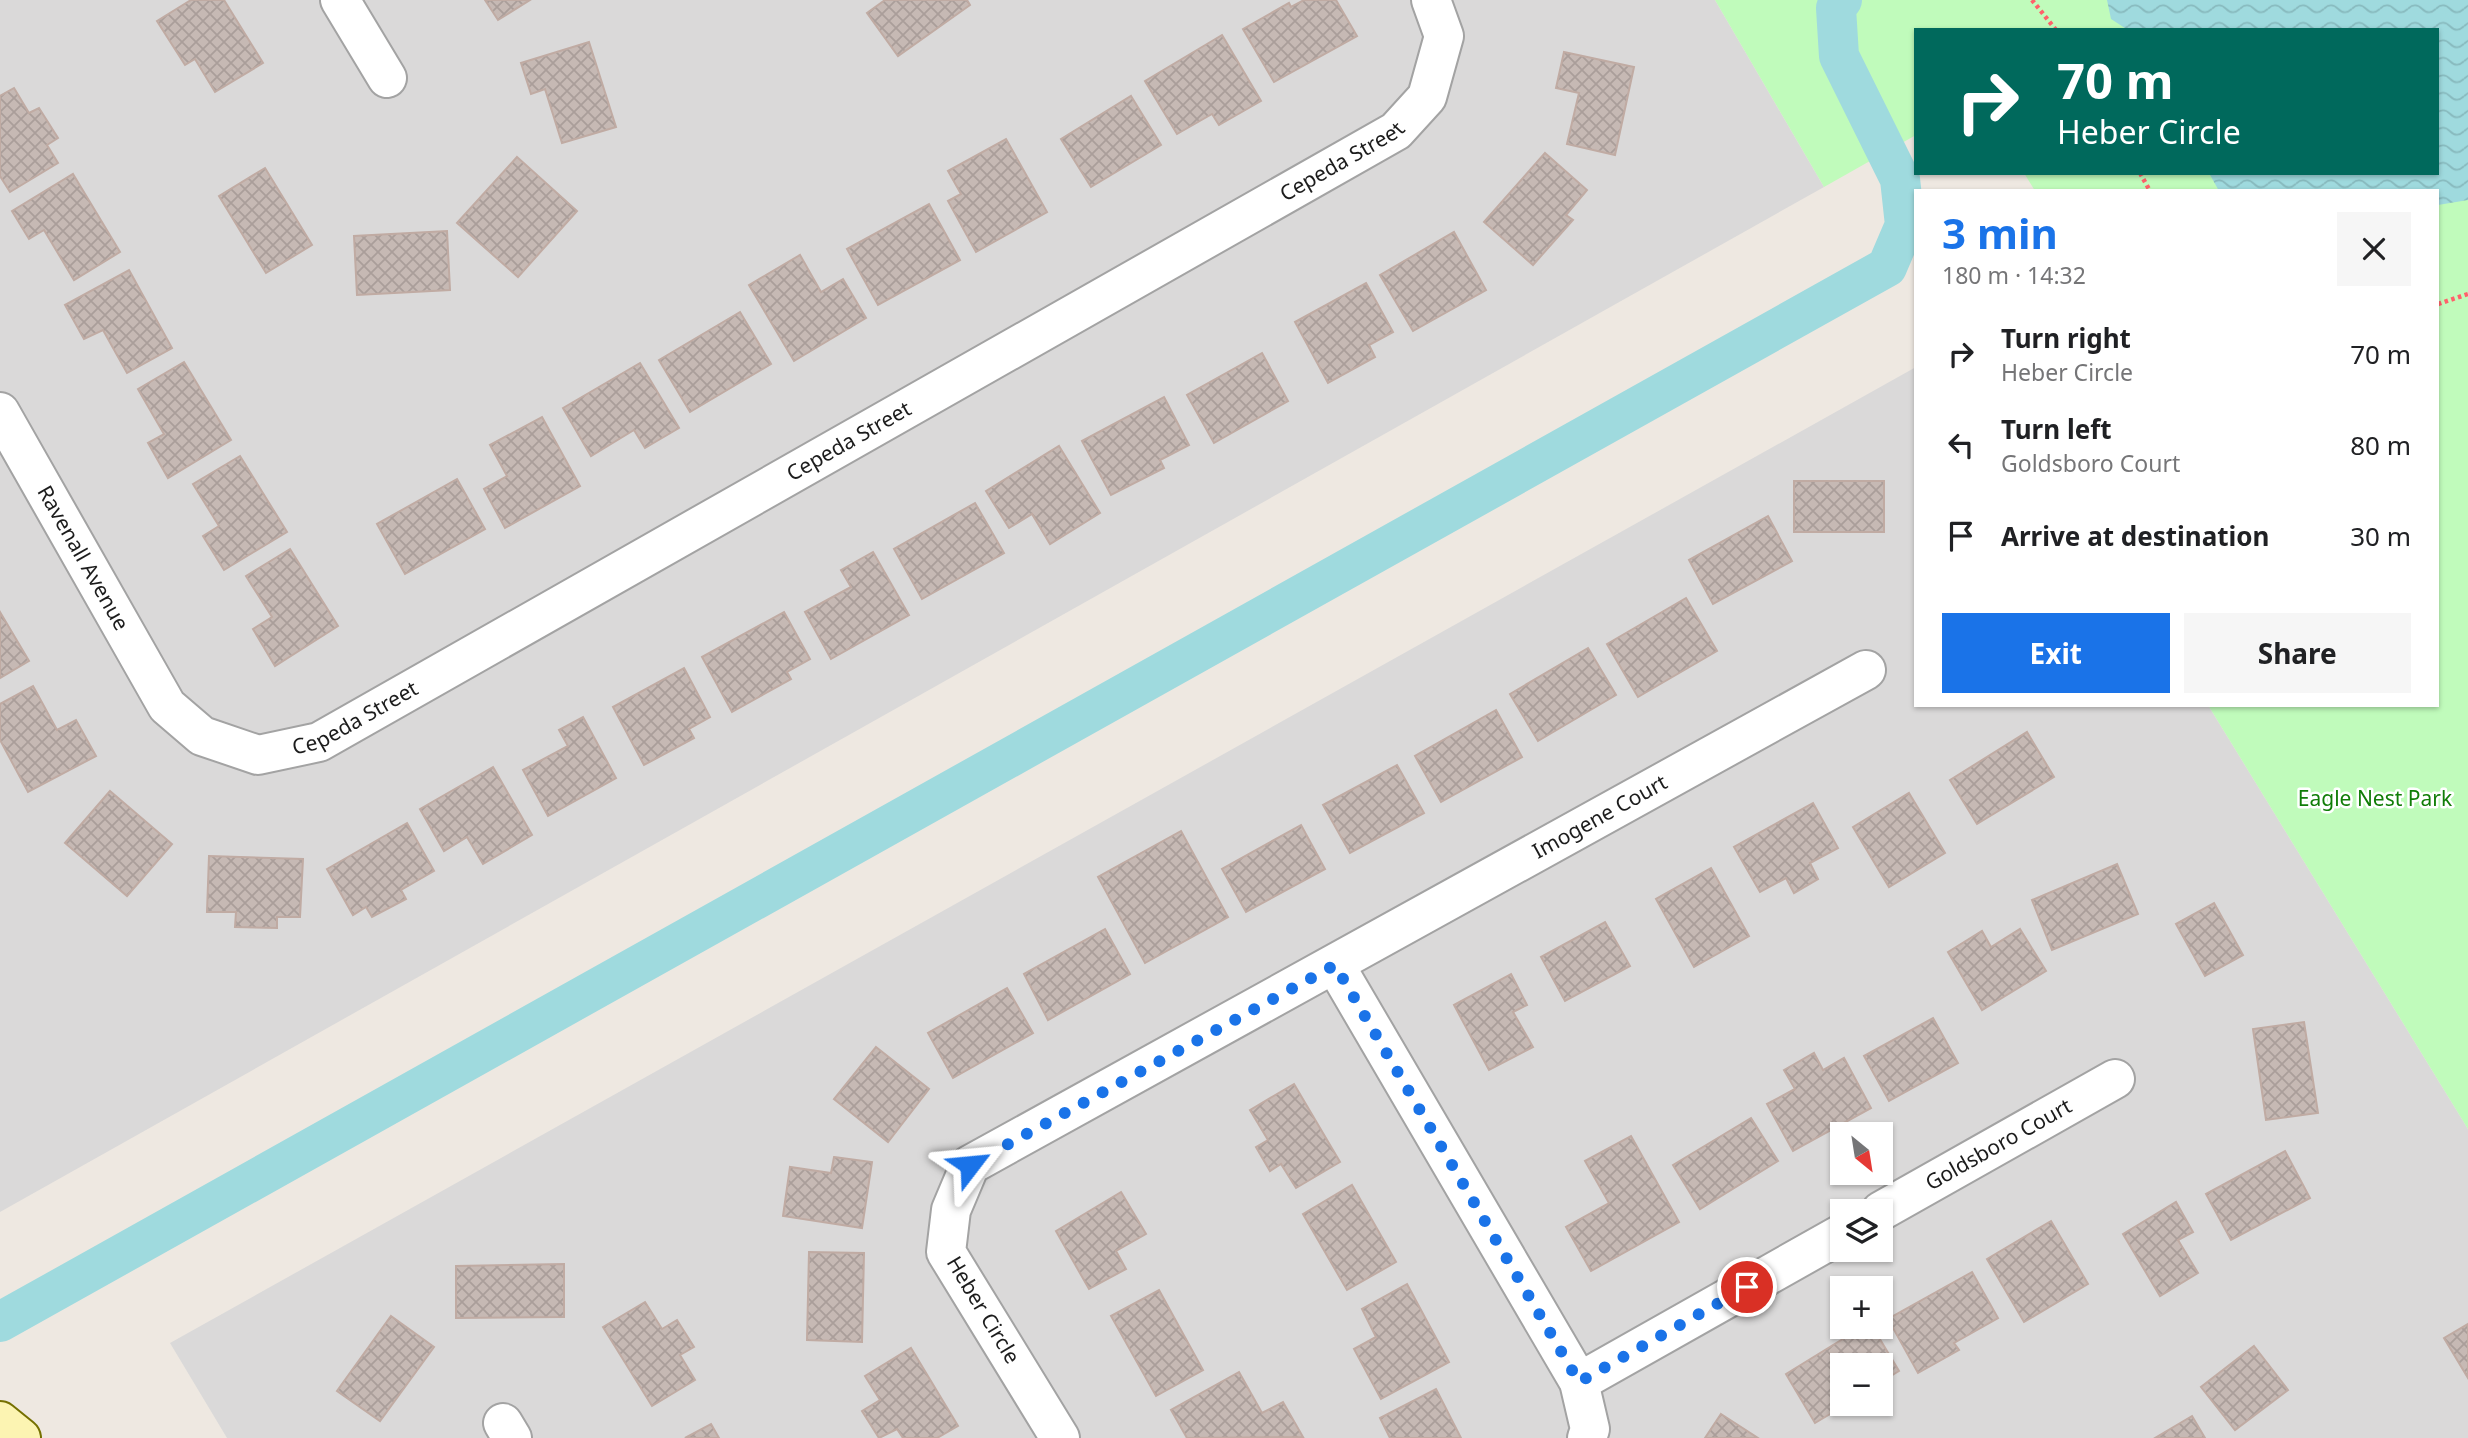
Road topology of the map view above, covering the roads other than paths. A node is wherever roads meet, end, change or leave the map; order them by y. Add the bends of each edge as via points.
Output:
1 (340, 0) edge
2 (1431, 0) edge
3 (387, 78) dead end
4 (0, 412) edge
5 (1866, 670) dead end
6 (167, 706) joint
7 (1335, 965) junction
8 (2115, 1079) dead end
9 (1893, 1204) edge
10 (1830, 1240) edge
11 (1579, 1382) junction
12 (0, 1421) edge
13 (21, 1438) edge
14 (1060, 1438) edge
15 (1587, 1438) edge

1 - 3 street
2 - 6 street, Cepeda Street via 1444,36 1427,97 1396,131 319,742 258,755 202,736
4 - 6 street, Ravenall Avenue
5 - 7 street, Imogene Court
7 - 11 street
7 - 14 street, Heber Circle via 970,1165 951,1210 946,1252
8 - 9 street, Goldsboro Court
10 - 11 street
11 - 15 street via 1590,1429
12 - 13 street

